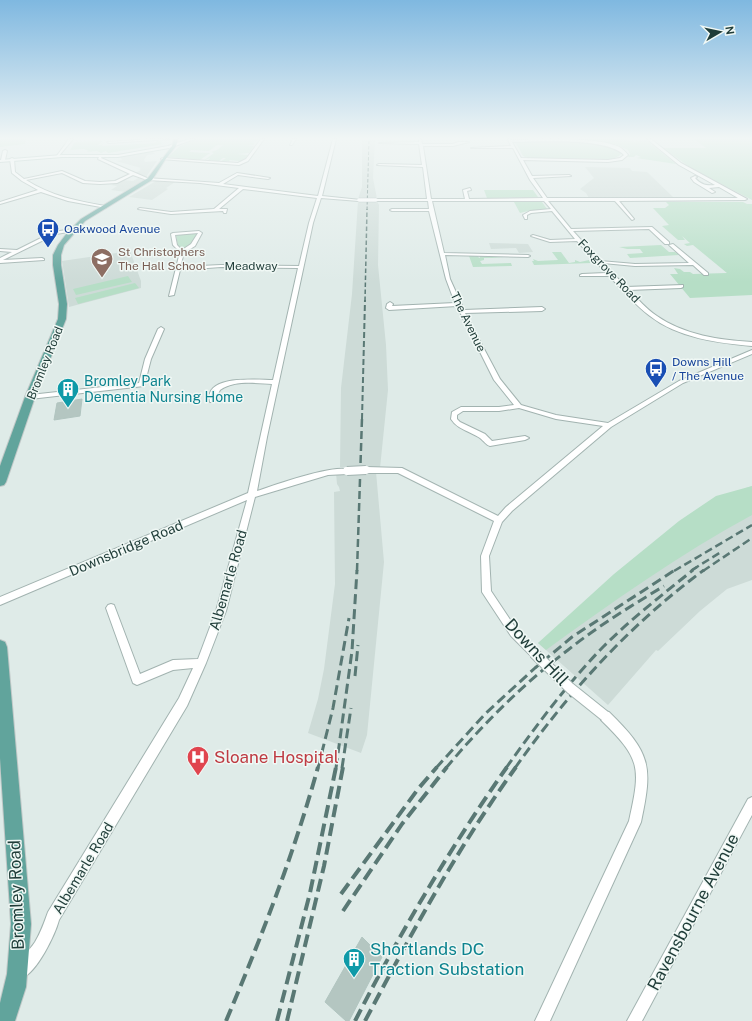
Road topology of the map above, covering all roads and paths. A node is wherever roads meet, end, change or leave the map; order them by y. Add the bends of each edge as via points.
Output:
1 (33, 187) edge
2 (138, 187) edge
3 (234, 187) edge
4 (323, 187) edge
5 (428, 187) edge
6 (537, 187) edge
7 (705, 187) joint
8 (710, 187) edge
9 (720, 187) edge
10 (241, 188) junction
11 (470, 189) dead end
12 (40, 191) junction
13 (713, 192) dead end
14 (319, 197) junction
15 (430, 200) junction
16 (467, 200) junction
17 (545, 200) junction
18 (617, 200) junction
19 (0, 203) edge
20 (105, 207) junction
21 (140, 209) dead end
22 (215, 210) junction
23 (392, 210) dead end
24 (431, 210) junction
25 (554, 210) junction
26 (225, 212) dead end
27 (526, 218) dead end
28 (632, 219) dead end
29 (73, 230) junction
30 (571, 230) junction
31 (533, 236) dead end
32 (578, 240) junction
33 (0, 250) edge
34 (18, 252) junction
35 (182, 252) junction
36 (441, 254) junction
37 (528, 256) dead end
38 (42, 260) dead end
39 (0, 261) edge
40 (598, 262) junction
41 (694, 264) junction
42 (301, 267) junction
43 (178, 269) junction
44 (610, 274) junction
45 (706, 274) dead end
46 (582, 275) dead end
47 (681, 286) dead end
48 (625, 289) junction
49 (171, 295) dead end
50 (390, 304) dead end
51 (459, 304) junction
52 (542, 309) dead end
53 (462, 312) junction
54 (161, 329) dead end
55 (752, 344) edge
56 (752, 352) edge
57 (275, 382) junction
58 (30, 397) junction
59 (212, 401) dead end
60 (519, 406) junction
61 (609, 425) junction
62 (525, 438) dead end
63 (4, 466) edge
64 (0, 482) edge
65 (252, 495) junction
66 (499, 520) junction
67 (0, 601) edge
68 (112, 608) dead end
69 (0, 647) edge
70 (201, 663) junction
71 (752, 803) edge
72 (16, 978) junction
73 (3, 1021) edge
74 (542, 1021) edge
75 (634, 1021) edge

1 - 12 street
2 - 20 main road, Bromley Road
3 - 10 street
4 - 14 street, Albemarle Road
5 - 15 street, The Avenue
6 - 17 street, Foxgrove Road
7 - 8 street
7 - 13 street
9 - 18 street via 746,200
10 - 14 street
10 - 22 street
11 - 16 street via 465,190
12 - 19 street
12 - 20 street via 60,199
14 - 15 street, bridge
14 - 42 street, Albemarle Road
15 - 16 street
15 - 24 street, The Avenue
16 - 17 street
17 - 18 street
17 - 25 street, Foxgrove Road
18 - 28 street
20 - 29 main road, Bromley Road via 85,218
21 - 22 street via 170,213
22 - 26 street via 226,210
23 - 24 street
24 - 36 street, The Avenue
25 - 27 street via 530,212 525,214
25 - 30 street, Foxgrove Road
29 - 34 street via 57,232
29 - 58 main road, Bromley Road via 61,245 57,258 63,304 62,318
30 - 32 street, Foxgrove Road
30 - 41 street via 650,228
31 - 32 street via 550,241
32 - 40 street, Foxgrove Road
33 - 34 street
34 - 39 street
35 - 35 street via 174,245 173,234 200,233 193,245
35 - 43 street
36 - 37 street
36 - 51 street, The Avenue
38 - 39 street
40 - 41 street via 635,265
40 - 44 street, Foxgrove Road
41 - 45 street
42 - 43 street, Meadway via 221,266
42 - 57 street, Albemarle Road
43 - 49 street
44 - 46 street
44 - 48 street, Foxgrove Road
47 - 48 street
48 - 55 street, Foxgrove Road via 662,322 705,336
50 - 51 street via 390,308
51 - 53 street, The Avenue
52 - 53 street
53 - 60 street, The Avenue via 497,380
54 - 58 street via 148,359 142,385
56 - 61 street, Downs Hill via 682,382
57 - 59 street via 223,384 216,390
57 - 65 street, Albemarle Road
58 - 63 main road, Bromley Road
60 - 61 street via 556,417
60 - 62 street via 499,409 461,408 454,414 454,419 462,427 486,438 490,444
61 - 66 street, Downs Hill
63 - 64 main road, Bromley Road
65 - 66 street, Downsbridge Road, bridge via 328,472 399,470
65 - 67 street, Downsbridge Road
65 - 70 street, Albemarle Road via 221,611
66 - 74 street, Downs Hill, bridge via 485,556 487,592 514,633 570,688 627,736 639,755 643,774 635,822
68 - 70 street via 137,680 172,665
69 - 72 main road, Bromley Road via 21,924
70 - 72 street, Albemarle Road via 183,702 54,917 50,930
71 - 75 street, Ravensbourne Avenue
72 - 73 main road, Bromley Road via 9,1009

